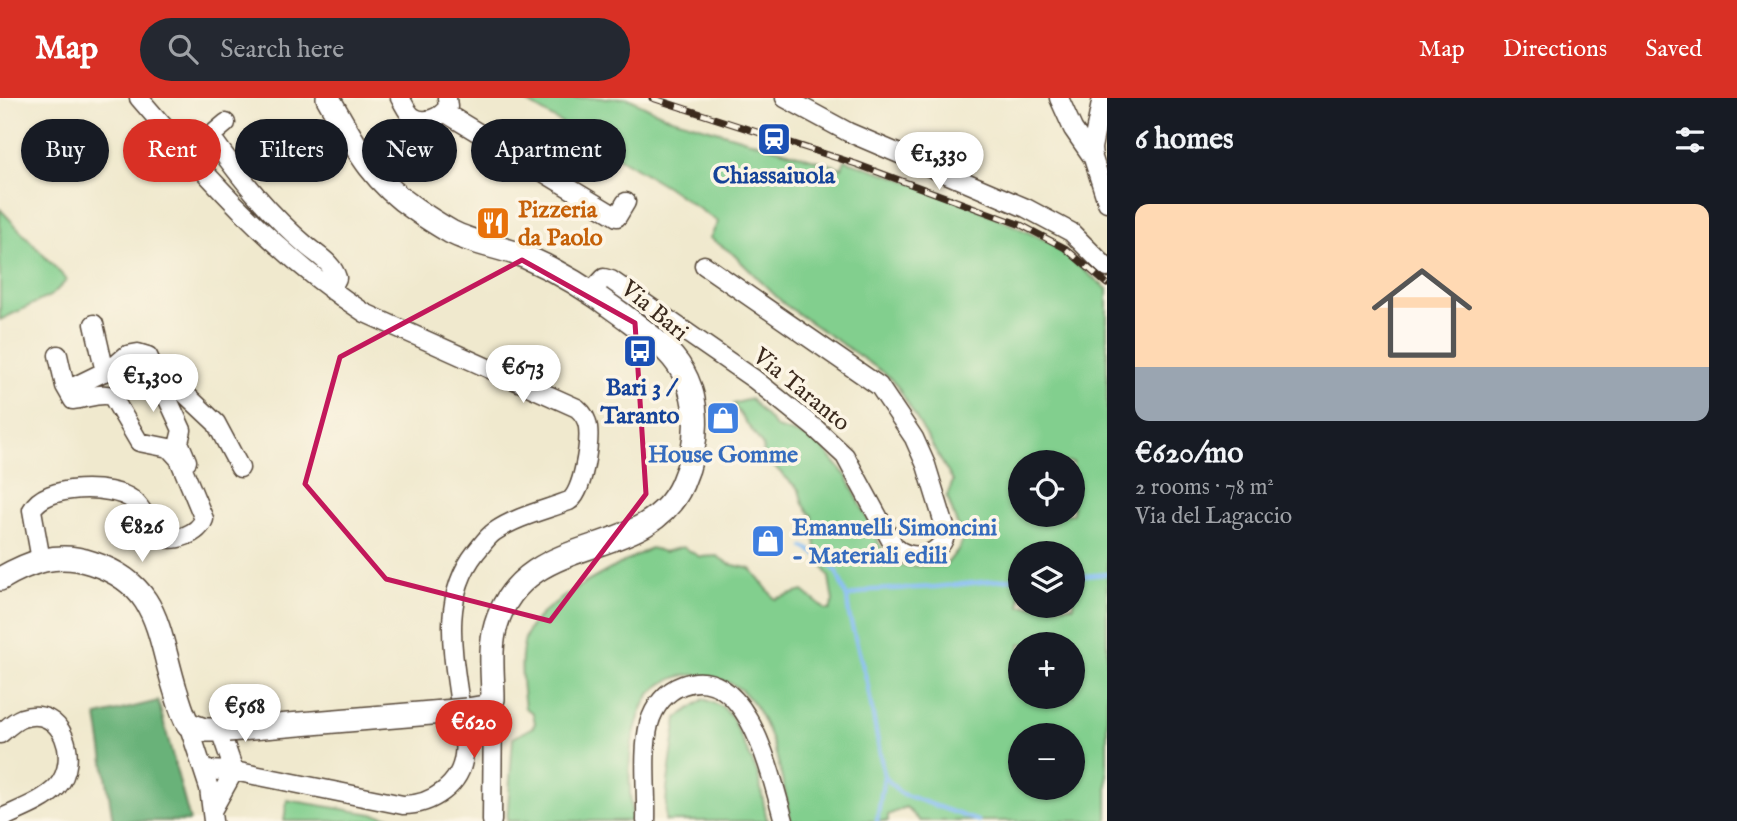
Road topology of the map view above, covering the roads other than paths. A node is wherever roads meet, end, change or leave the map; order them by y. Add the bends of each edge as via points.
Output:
1 (139, 98) edge
2 (328, 98) edge
3 (400, 98) edge
4 (785, 98) edge
5 (1059, 98) edge
6 (1102, 98) edge
7 (446, 105) edge
8 (226, 123) dead end
9 (1093, 159) junction
10 (626, 202) dead end
11 (1107, 202) edge
12 (704, 265) dead end
13 (1107, 268) edge
14 (331, 290) junction
15 (590, 292) junction
16 (94, 324) dead end
17 (58, 355) dead end
18 (155, 370) junction
19 (105, 372) junction
20 (69, 389) junction
21 (240, 468) dead end
22 (208, 508) dead end
23 (41, 560) junction
24 (0, 579) edge
25 (493, 699) junction
26 (188, 724) junction
27 (224, 730) junction
28 (0, 733) edge
29 (204, 770) junction
30 (234, 771) junction
31 (213, 815) edge
32 (0, 819) edge
33 (492, 821) edge
34 (646, 821) edge
35 (784, 821) edge

1 - 14 street via 239,211
2 - 15 street, Via Bari via 368,166 413,208 451,232 525,257
3 - 7 street via 417,119 432,119
4 - 13 street via 848,132 1026,208 1071,232
5 - 9 street
6 - 9 street
7 - 10 street via 617,218
8 - 14 street via 212,138 252,193 332,267 337,278
9 - 11 street
12 - 15 street, Via Taranto via 879,386 915,438 926,465 946,530 940,548 918,555 899,552 845,456 816,429 754,379 611,280 600,280
14 - 30 street via 365,313 583,412 588,427 580,489 573,499 494,532 462,576 453,601 451,634 465,744 461,768 450,785 421,804 403,805
15 - 25 street, Via Bari via 674,359 693,403 697,426 694,453 680,489 660,514 623,535 555,559 518,587 495,628
16 - 19 street
17 - 20 street
18 - 19 street via 148,356 138,353 127,355
18 - 21 street via 216,423
18 - 22 street via 182,430 179,442
19 - 20 street
20 - 23 street via 73,400 103,393 113,396 139,442 169,448 179,459 204,519 190,534 177,539 162,537 131,498 99,490 53,494 32,510
23 - 24 street
23 - 26 street via 72,558 100,565 125,578 145,597
25 - 27 street, bridge via 481,708 467,710
25 - 33 street
26 - 27 street
26 - 29 street
27 - 30 street
28 - 32 street via 23,718 48,720 65,739 68,761 65,775 53,791
29 - 30 street
29 - 31 street
30 - 31 street
34 - 35 street via 650,721 663,697 697,682 725,691 745,713 767,761

